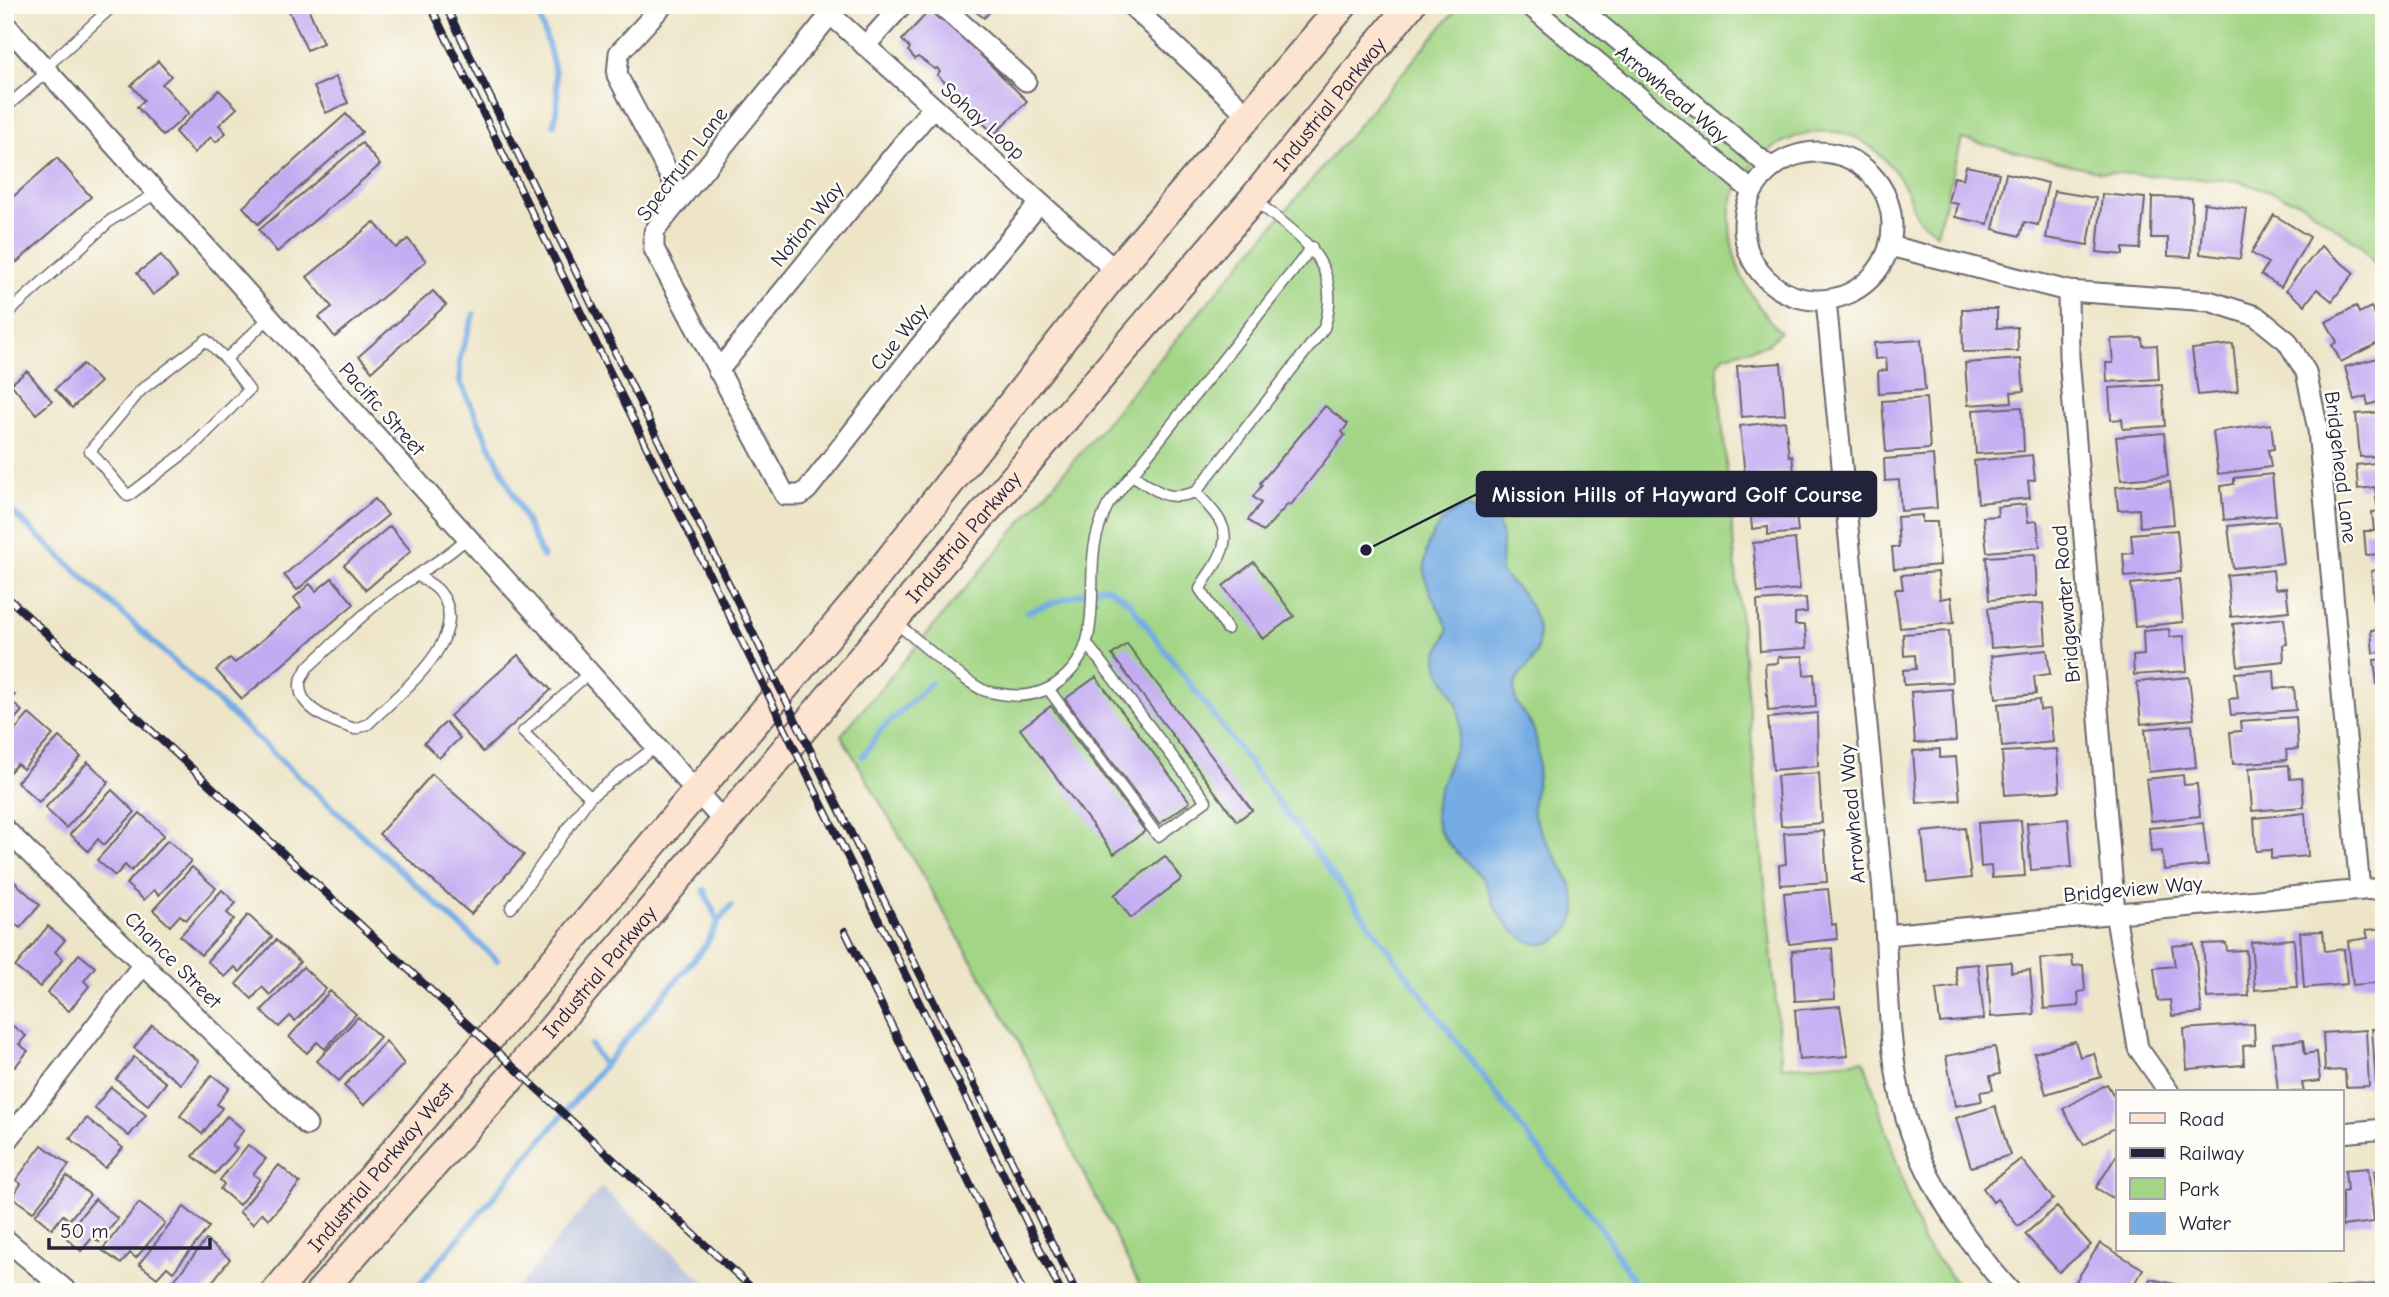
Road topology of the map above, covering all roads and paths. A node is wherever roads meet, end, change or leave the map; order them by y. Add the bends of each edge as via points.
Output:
1 (114, 5) edge
2 (663, 5) edge
3 (902, 5) edge
4 (941, 5) edge
5 (1131, 5) edge
6 (1343, 5) edge
7 (1410, 5) edge
8 (1529, 5) edge
9 (1576, 5) edge
10 (824, 11) edge
11 (5, 24) edge
12 (865, 46) junction
13 (46, 70) junction
14 (1026, 81) dead end
15 (933, 107) junction
16 (5, 108) edge
17 (1249, 116) junction
18 (1771, 168) junction
19 (1752, 191) junction
20 (157, 193) junction
21 (681, 197) junction
22 (1253, 199) junction
23 (1040, 203) junction
24 (1890, 246) junction
25 (1312, 247) junction
26 (1116, 271) junction
27 (2068, 291) junction
28 (1826, 300) junction
29 (6, 315) edge
30 (269, 318) junction
31 (226, 359) junction
32 (718, 371) junction
33 (1134, 475) junction
34 (1196, 492) junction
35 (793, 496) joint
36 (467, 538) junction
37 (417, 575) junction
38 (893, 621) junction
39 (1227, 629) dead end
40 (1087, 644) junction
41 (589, 673) junction
42 (1049, 690) junction
43 (655, 747) junction
44 (696, 794) junction
45 (590, 797) junction
46 (725, 823) junction
47 (5, 829) edge
48 (2384, 888) edge
49 (2360, 890) junction
50 (511, 908) dead end
51 (2115, 913) junction
52 (1887, 935) junction
53 (144, 963) junction
54 (486, 1042) joint
55 (517, 1071) joint
56 (2168, 1090) edge
57 (307, 1125) dead end
58 (2384, 1129) edge
59 (2344, 1133) edge
60 (5, 1144) edge
61 (5, 1239) edge
62 (68, 1292) edge
63 (276, 1292) edge
64 (320, 1292) edge
65 (2011, 1292) edge

1 - 13 lane
2 - 21 street via 619,53 617,75
3 - 12 street
4 - 14 street
5 - 17 street
6 - 17 main road, Industrial Parkway
7 - 22 main road, Industrial Parkway
8 - 19 street, Arrowhead Way
9 - 18 street, Arrowhead Way
10 - 12 street, Sohay Loop
10 - 21 street, Spectrum Lane
11 - 13 street, Pacific Street
12 - 15 street, Sohay Loop
13 - 16 lane
13 - 20 street, Pacific Street
15 - 23 street, Sohay Loop
15 - 32 street, Notion Way
17 - 26 main road, Industrial Parkway
18 - 19 street
18 - 24 street via 1811,152 1855,162 1872,176 1887,201
19 - 28 street via 1743,228 1757,270 1773,286 1793,296
20 - 29 lane via 111,220
20 - 30 street, Pacific Street
21 - 32 street, Spectrum Lane via 654,232 654,249
22 - 25 lane
22 - 38 main road, Industrial Parkway
23 - 26 street, Sohay Loop
23 - 35 street, Cue Way via 808,489
24 - 27 street, Bridgehead Lane
24 - 28 street via 1865,283
25 - 33 lane
25 - 34 lane via 1328,281 1332,304 1324,328
26 - 44 main road, Industrial Parkway via 861,596
27 - 49 street, Bridgehead Lane via 2208,301 2256,316 2287,341 2306,372 2318,430
27 - 51 street, Bridgewater Road via 2068,357
28 - 52 street, Arrowhead Way
30 - 31 lane
30 - 36 street, Pacific Street
31 - 31 lane via 206,340 141,390 90,451 128,496 191,448 249,390
32 - 35 street, Spectrum Lane via 779,488
33 - 34 lane via 1161,494 1178,498
33 - 40 lane via 1108,505 1096,530
34 - 39 lane via 1225,530 1223,551 1200,589
36 - 37 lane
36 - 41 street, Pacific Street
37 - 37 lane via 386,596 307,668 300,684 303,697 316,712 355,729 368,724 433,659 446,639 450,615 440,592
38 - 42 lane via 982,690 1018,697
38 - 46 main road, Industrial Parkway
40 - 42 lane via 1070,675
40 - 42 lane via 1206,801 1158,836
41 - 43 street, Pacific Street
41 - 45 lane via 523,732
43 - 44 street, Pacific Street
43 - 45 lane
44 - 46 street, Pacific Street
44 - 54 main road, Industrial Parkway
45 - 50 lane
46 - 55 main road, Industrial Parkway
47 - 53 street, Chance Street
48 - 49 street, Bridgeview Way
49 - 51 street, Bridgeview Way
51 - 52 street, Bridgeview Way
51 - 56 street, Bridgewater Road via 2138,1048
52 - 65 street, Arrowhead Way via 1895,1079 1914,1141 1973,1250
53 - 57 street, Chance Street
53 - 60 street
54 - 63 main road, Industrial Parkway West
55 - 64 main road, Industrial Parkway West
58 - 59 street
61 - 62 street

